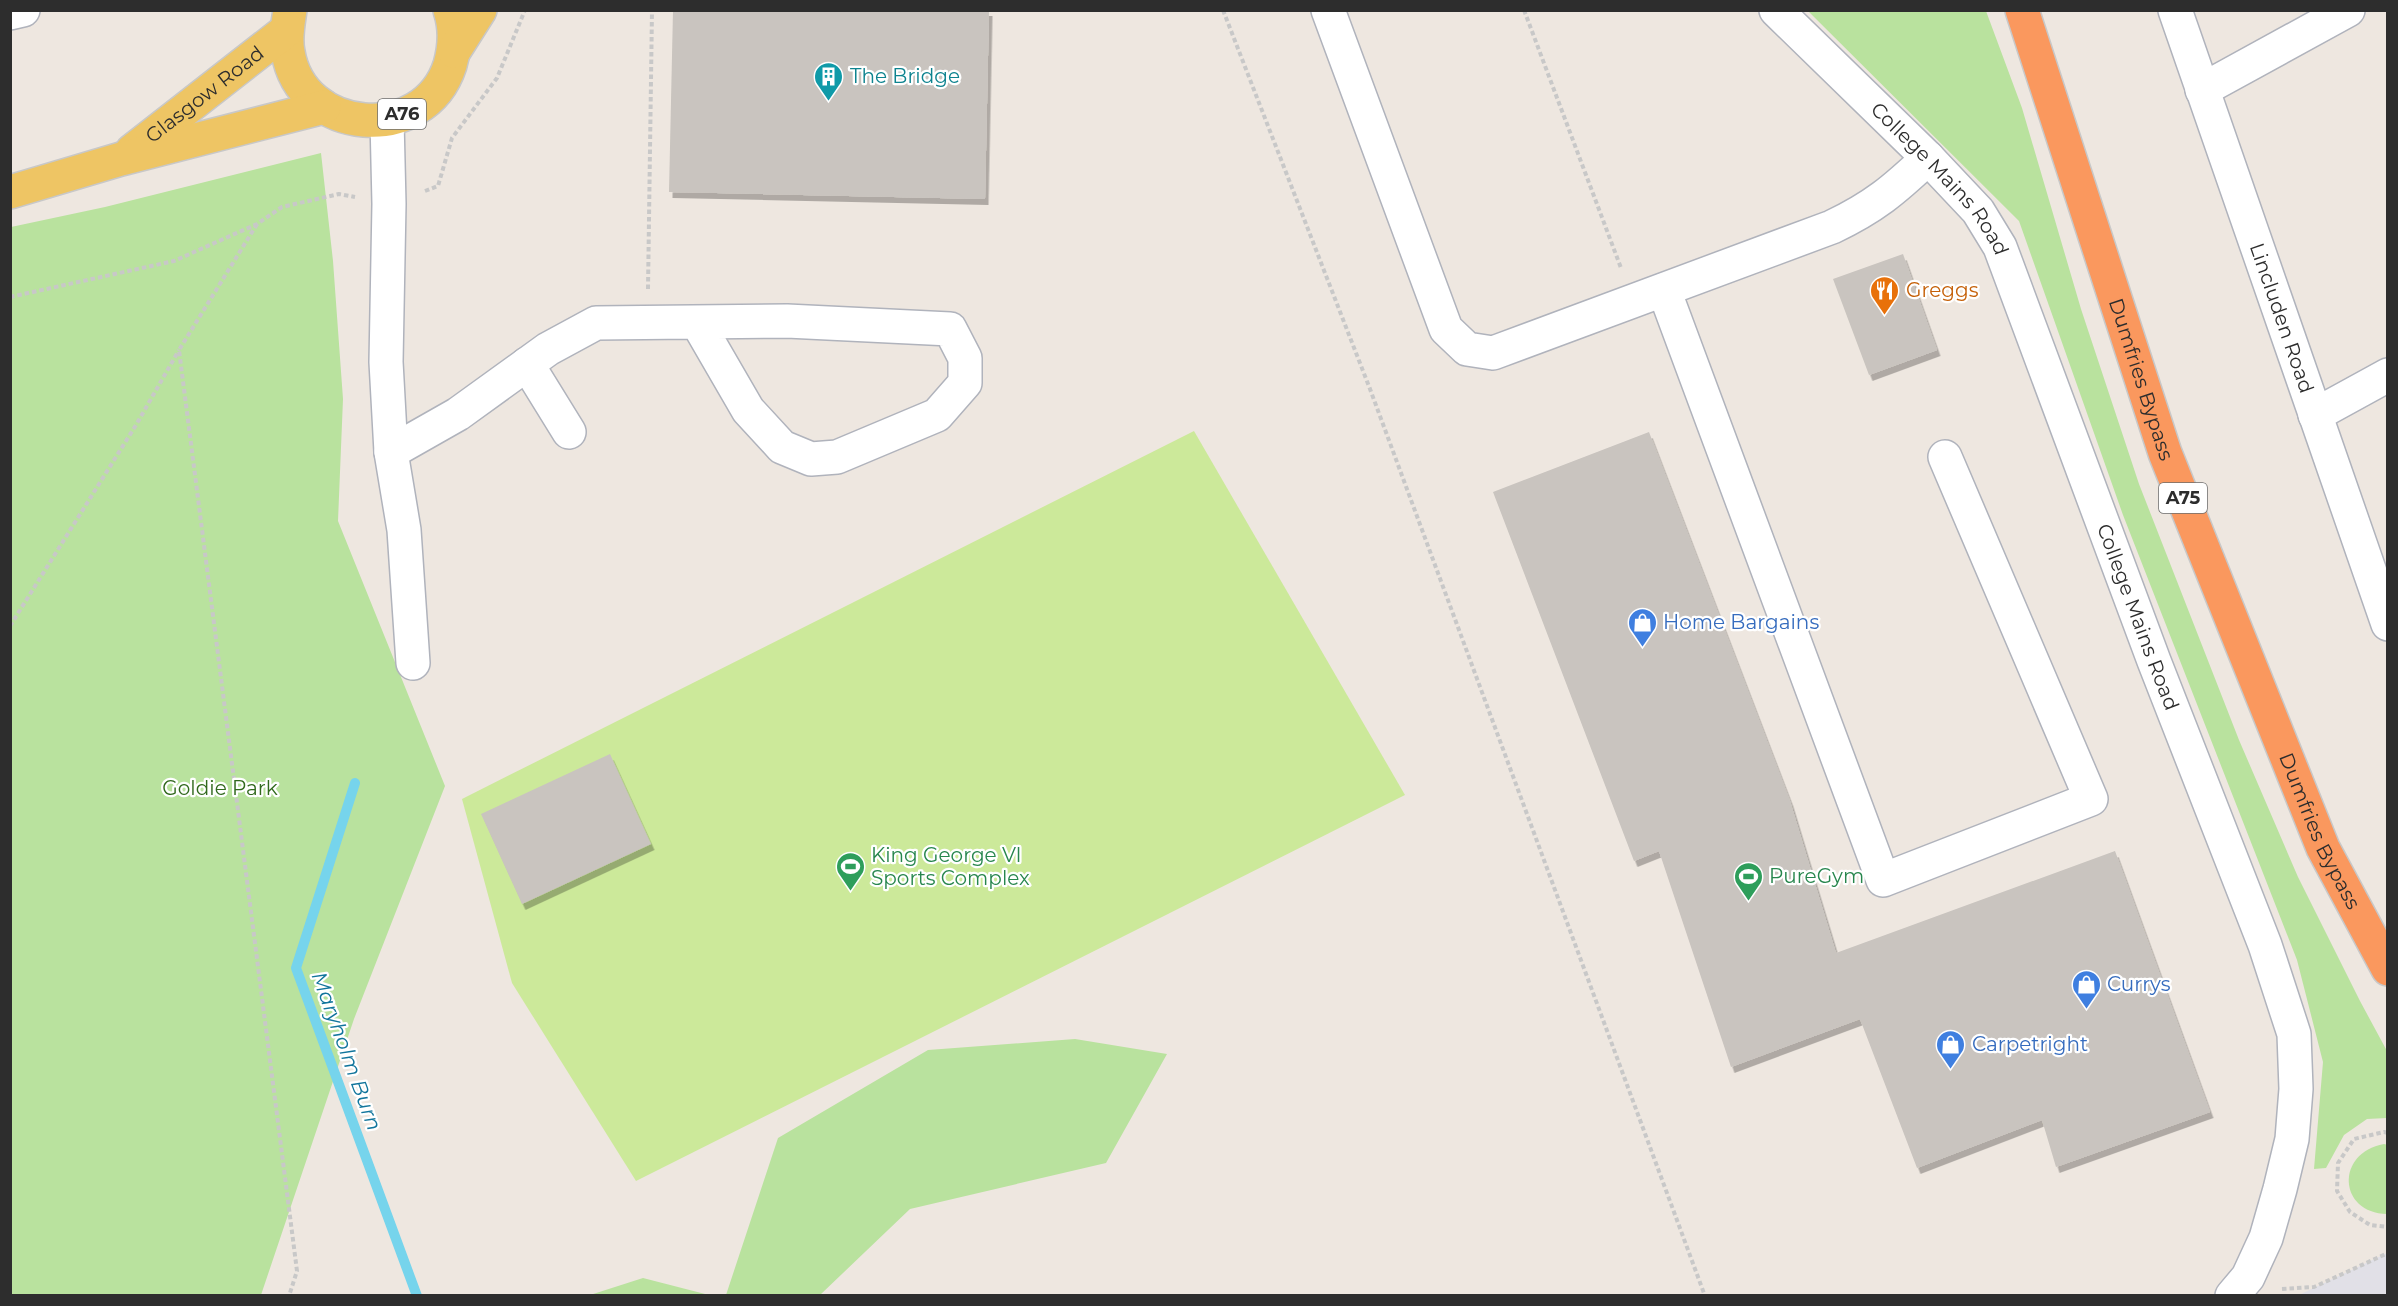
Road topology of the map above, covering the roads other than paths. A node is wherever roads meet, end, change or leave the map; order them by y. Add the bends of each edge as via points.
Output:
1 (23, 10) edge
2 (450, 10) edge
3 (480, 10) edge
4 (1328, 10) edge
5 (1776, 10) edge
6 (2022, 10) edge
7 (2175, 10) edge
8 (2349, 10) edge
9 (10, 13) edge
10 (288, 20) edge
11 (454, 51) junction
12 (2202, 90) junction
13 (324, 107) junction
14 (387, 120) junction
15 (1928, 158) junction
16 (121, 159) junction
17 (10, 192) edge
18 (1664, 290) junction
19 (697, 322) junction
20 (527, 364) junction
21 (2388, 375) edge
22 (2315, 415) junction
23 (569, 432) dead end
24 (391, 452) junction
25 (1945, 457) dead end
26 (2388, 624) edge
27 (413, 663) dead end
28 (2388, 969) edge
29 (2232, 1296) edge

1 - 9 street
2 - 11 main road, A76
3 - 11 main road, A76
4 - 18 street via 1446,330 1467,349 1493,353
5 - 15 street, College Mains Road
6 - 28 highway, Dumfries Bypass / A75 via 2165,453 2323,848
7 - 12 street, Lincluden Road
8 - 12 street
10 - 13 main road, A76 via 288,52 295,74
10 - 16 main road, Glasgow Road / A76
11 - 14 main road, A76 via 446,75 431,96 412,111
12 - 22 street, Lincluden Road
13 - 14 main road, A76 via 344,117
13 - 16 main road, Glasgow Road / A76
14 - 24 street via 386,362
15 - 18 street via 1866,211
15 - 29 street, College Mains Road via 1978,211 2000,247 2265,945 2294,1034 2293,1129 2280,1189 2266,1239 2248,1277
16 - 17 main road, Glasgow Road / A76
18 - 25 street via 1883,880 2091,799
19 - 19 street via 787,321 950,329 965,358 965,382 937,415 837,458 811,459 782,447 748,410
19 - 20 street via 596,323
20 - 23 street
20 - 24 street via 458,414
21 - 22 street
22 - 26 street, Lincluden Road
24 - 27 street via 404,530

